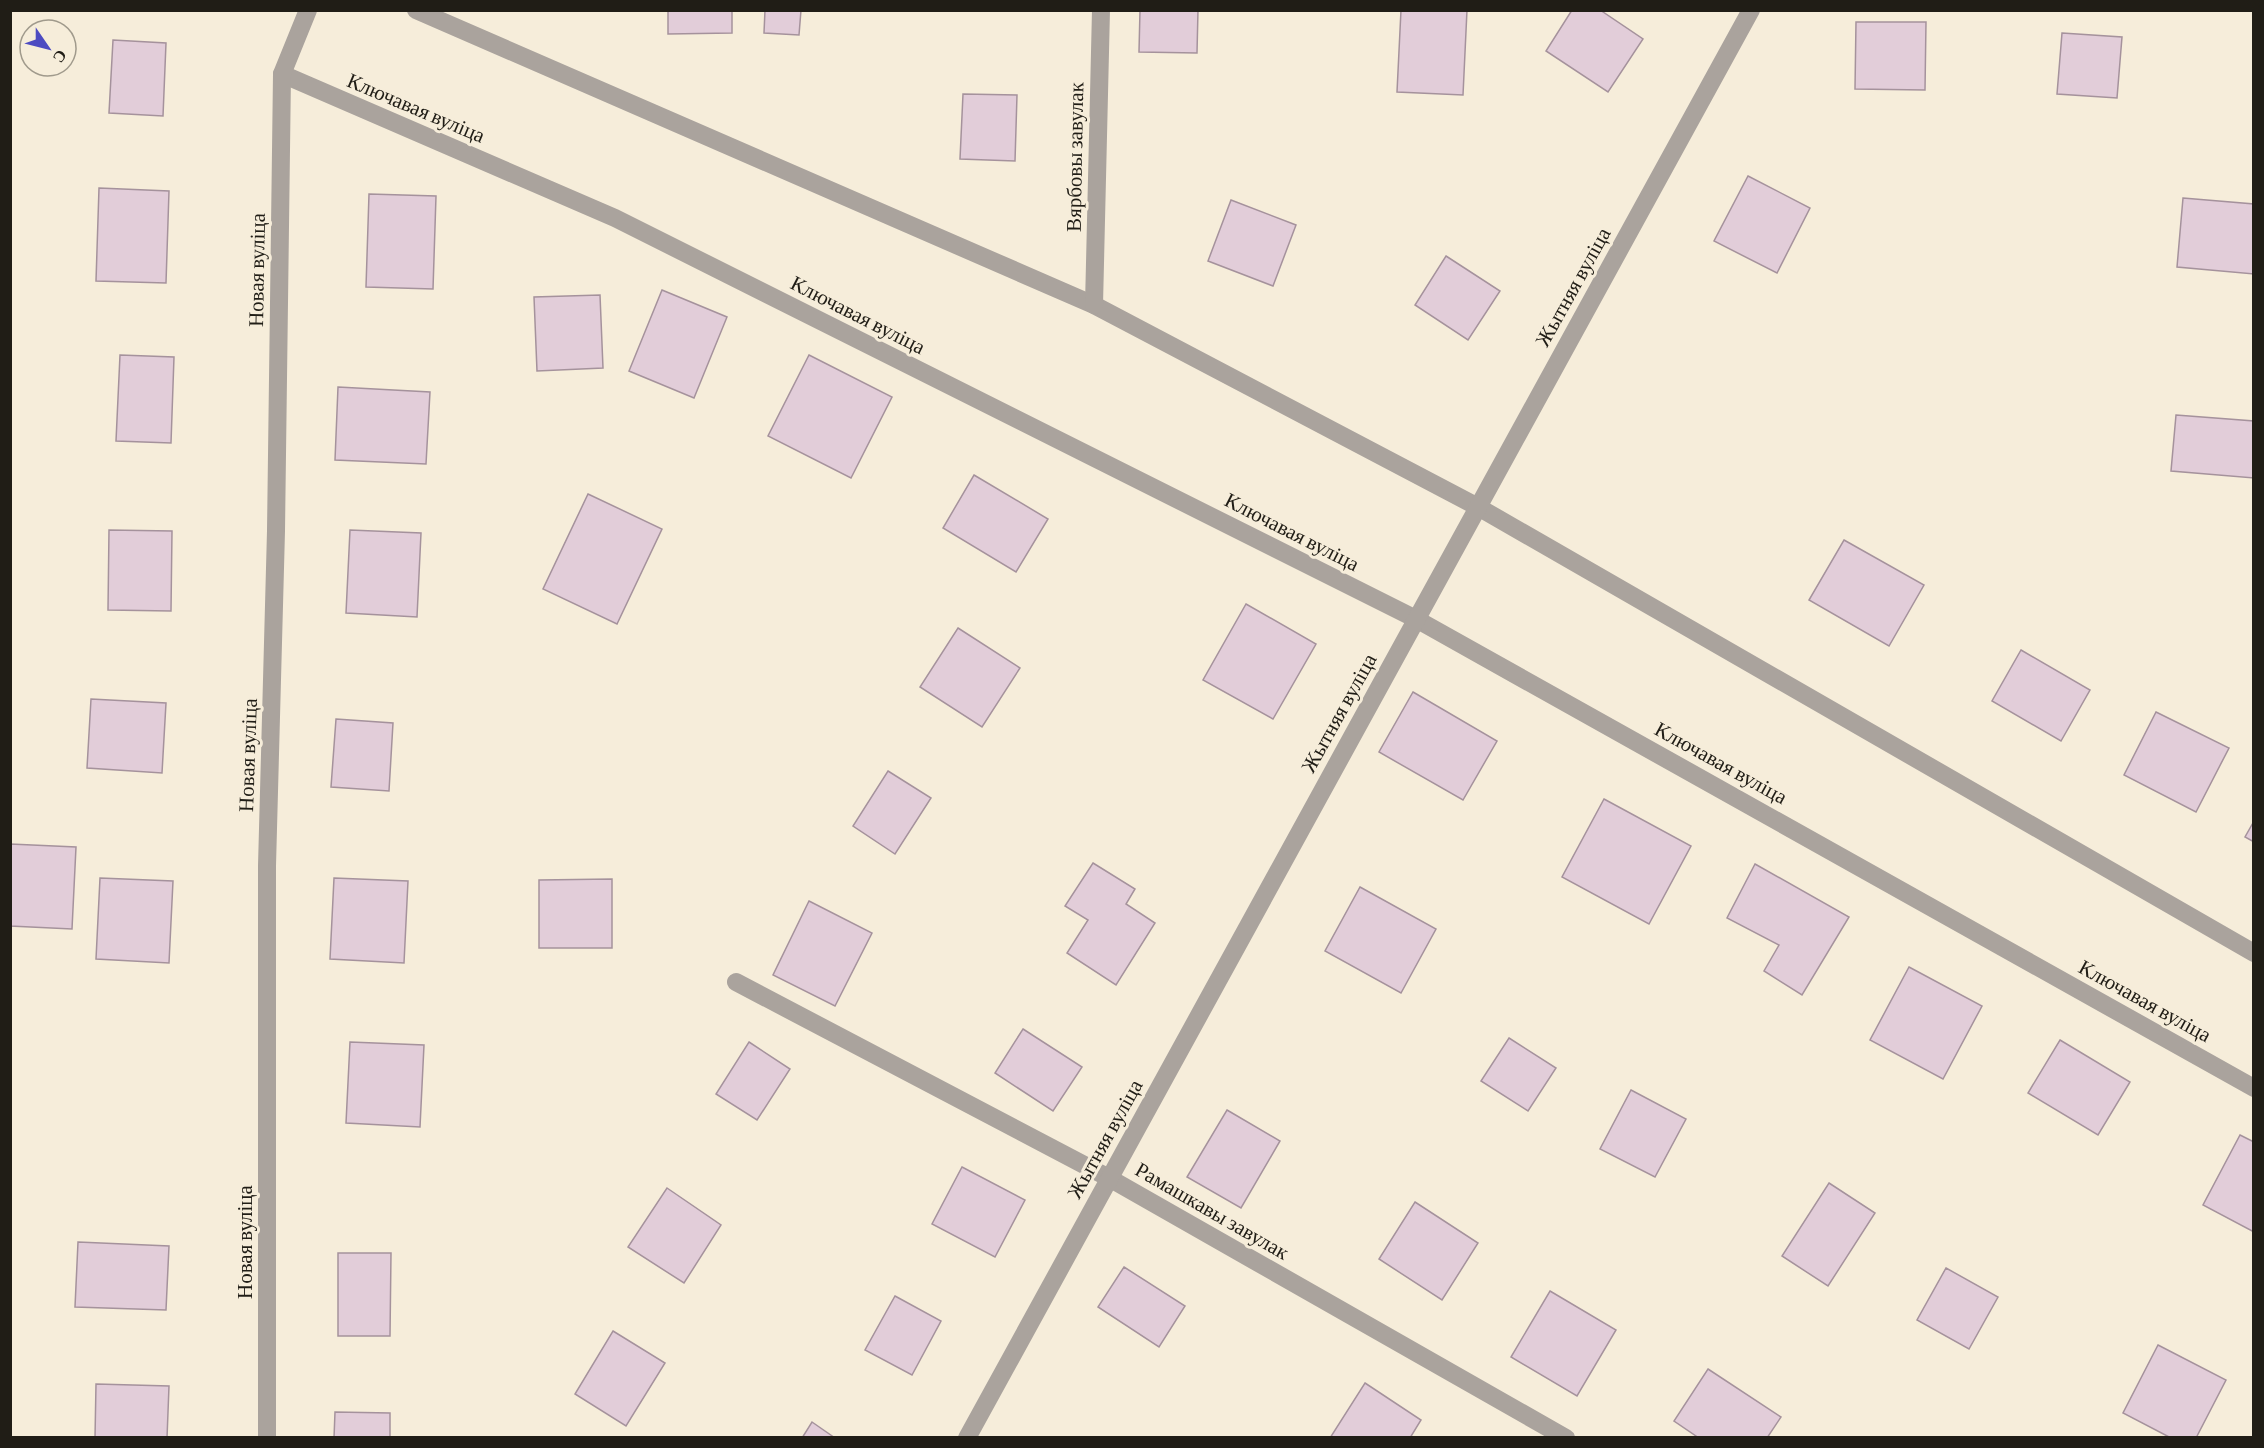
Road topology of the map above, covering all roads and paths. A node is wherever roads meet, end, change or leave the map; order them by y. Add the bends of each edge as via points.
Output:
1 (308, 10) edge
2 (416, 10) edge
3 (1101, 10) edge
4 (1751, 10) edge
5 (282, 74) junction
6 (1094, 305) junction
7 (1478, 507) junction
8 (1416, 619) junction
9 (2253, 953) edge
10 (736, 982) dead end
11 (2253, 1088) edge
12 (1109, 1178) junction
13 (267, 1437) edge
14 (967, 1437) edge
15 (1566, 1437) edge

1 - 5 street
2 - 6 street
3 - 6 street, Вярбовы завулак
4 - 7 street, Жытняя вуліца
5 - 8 street, Ключавая вуліца via 615,218
5 - 13 street, Новая вуліца via 267,866
6 - 7 street
7 - 8 street, Жытняя вуліца
7 - 9 street
8 - 11 street, Ключавая вуліца
8 - 12 street, Жытняя вуліца
10 - 12 street, Рамашкавы завулак
12 - 14 street, Жытняя вуліца
12 - 15 street, Рамашкавы завулак

